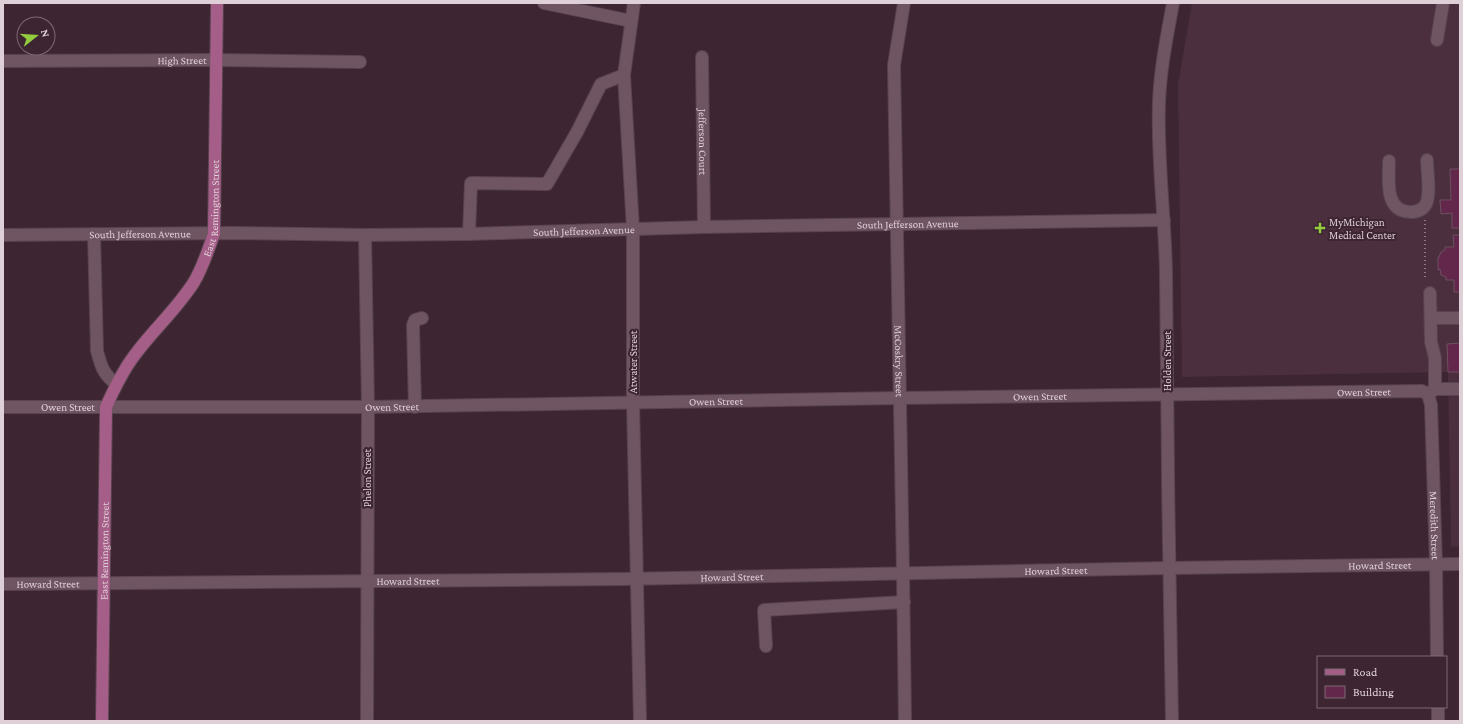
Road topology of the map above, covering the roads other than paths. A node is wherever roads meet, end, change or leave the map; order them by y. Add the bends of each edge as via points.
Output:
1 (217, 3) edge
2 (544, 3) edge
3 (634, 3) edge
4 (904, 3) edge
5 (1173, 3) edge
6 (1443, 3) edge
7 (631, 21) junction
8 (1437, 40) dead end
9 (702, 57) dead end
10 (216, 60) junction
11 (3, 61) edge
12 (360, 62) dead end
13 (624, 75) junction
14 (1427, 160) dead end
15 (1389, 161) dead end
16 (1164, 220) junction
17 (897, 224) junction
18 (704, 227) junction
19 (633, 229) junction
20 (94, 234) junction
21 (214, 234) junction
22 (469, 234) junction
23 (3, 235) edge
24 (365, 235) junction
25 (1430, 293) dead end
26 (422, 318) dead end
27 (1430, 318) junction
28 (1460, 318) edge
29 (116, 384) junction
30 (1460, 389) edge
31 (1432, 392) junction
32 (1167, 395) junction
33 (900, 398) junction
34 (633, 402) junction
35 (106, 407) junction
36 (368, 407) junction
37 (415, 407) junction
38 (3, 408) edge
39 (1436, 564) junction
40 (1460, 564) edge
41 (1169, 568) junction
42 (903, 573) junction
43 (638, 579) junction
44 (367, 581) junction
45 (3, 584) edge
46 (103, 584) junction
47 (904, 602) junction
48 (766, 646) dead end
49 (1437, 656) edge
50 (1438, 708) edge
51 (102, 721) edge
52 (367, 721) edge
53 (640, 721) edge
54 (905, 721) edge
55 (1172, 721) edge
56 (1438, 721) edge

1 - 10 main road, East Remington Street
2 - 7 street
3 - 7 street, Atwater Street
4 - 17 street, McCoskry Street via 894,65
5 - 16 street, Holden Street via 1160,81 1159,105
6 - 8 street
7 - 13 street, Atwater Street
9 - 18 street, Jefferson Court
10 - 11 street, High Street
10 - 12 street, High Street
10 - 21 main road, East Remington Street
13 - 19 street, Atwater Street
13 - 22 street via 601,84 547,184 471,183
14 - 15 street via 1426,205 1414,212 1402,210 1392,202 1389,190
16 - 17 street, South Jefferson Avenue
16 - 32 street, Holden Street
17 - 18 street, South Jefferson Avenue
17 - 33 street, McCoskry Street
18 - 19 street, South Jefferson Avenue
19 - 22 street, South Jefferson Avenue
19 - 34 street, Atwater Street
20 - 21 street, South Jefferson Avenue
20 - 23 street, South Jefferson Avenue
20 - 29 street via 97,351 107,377
21 - 24 street, South Jefferson Avenue via 231,232
21 - 29 main road, East Remington Street via 194,281 179,304 134,355
22 - 24 street, South Jefferson Avenue
24 - 36 street, Phelon Street
25 - 27 street, Meredith Street
26 - 37 street via 415,320 413,325
27 - 28 street
27 - 31 street, Meredith Street via 1435,358
29 - 35 main road, East Remington Street
30 - 31 street, Owen Street
31 - 32 street, Owen Street
31 - 39 street, Meredith Street via 1430,400
32 - 33 street, Owen Street
32 - 41 street, Holden Street
33 - 34 street, Owen Street
33 - 42 street, McCoskry Street
34 - 37 street, Owen Street
34 - 43 street, Atwater Street
35 - 36 street, Owen Street
35 - 38 street, Owen Street
35 - 46 main road, East Remington Street
36 - 37 street, Owen Street
36 - 44 street, Phelon Street
39 - 40 street, Howard Street
39 - 41 street, Howard Street
39 - 49 street, Meredith Street
41 - 42 street, Howard Street
41 - 55 street, Holden Street
42 - 43 street, Howard Street
42 - 47 street, McCoskry Street
43 - 44 street, Howard Street
43 - 53 street, Atwater Street
44 - 46 street, Howard Street
44 - 52 street, Phelon Street
45 - 46 street, Howard Street
46 - 51 main road, East Remington Street
47 - 48 street via 764,610
47 - 54 street, McCoskry Street
50 - 56 street

